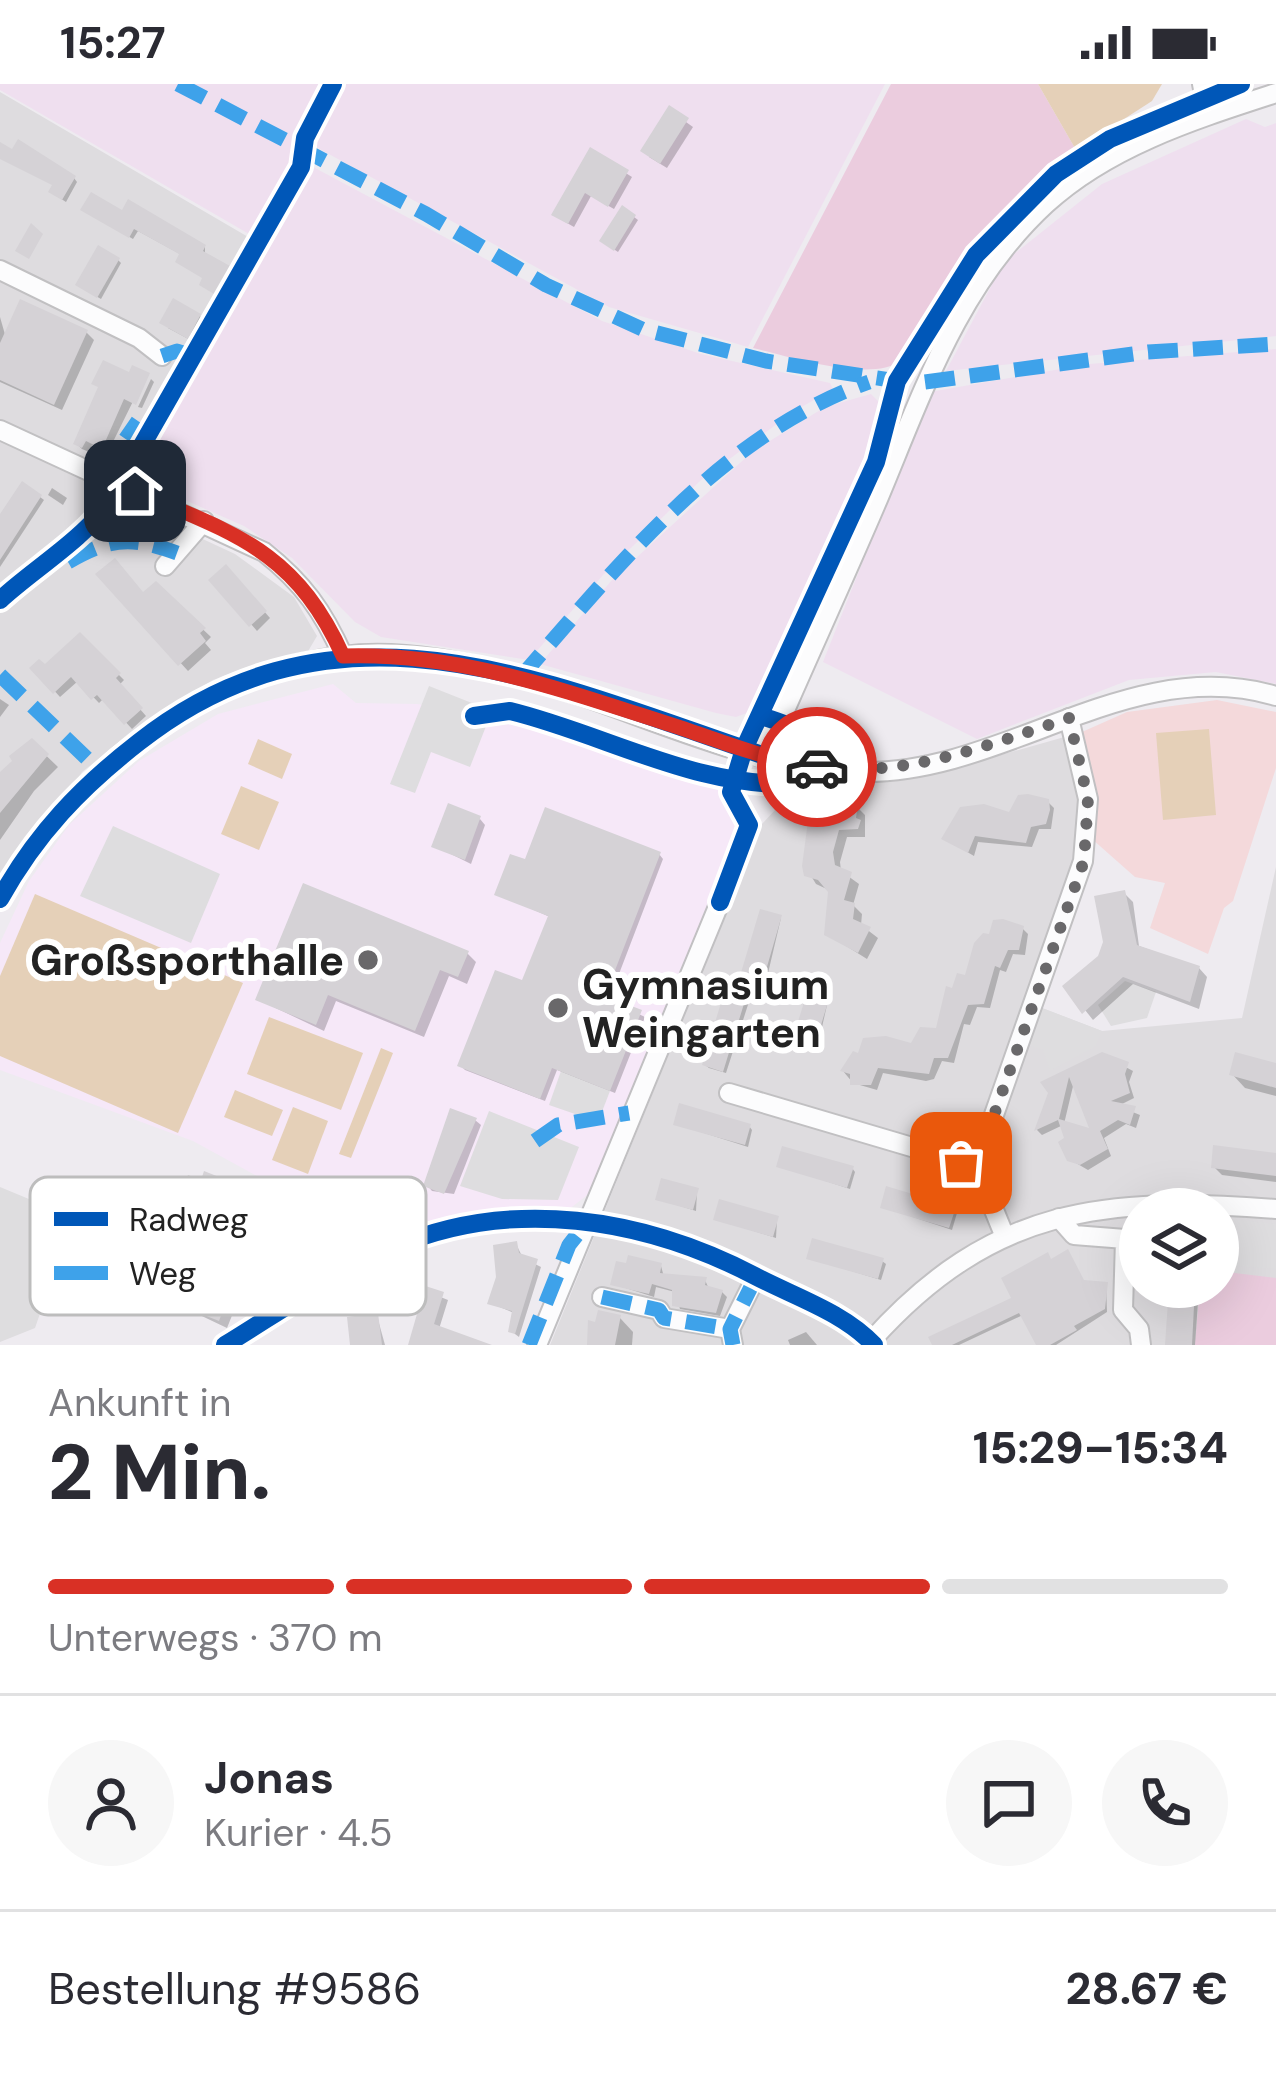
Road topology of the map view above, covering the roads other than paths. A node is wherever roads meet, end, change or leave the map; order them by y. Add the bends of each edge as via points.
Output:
1 (1202, 84) edge
2 (1276, 93) edge
3 (1208, 115) junction
4 (0, 270) edge
5 (162, 356) dead end
6 (0, 430) edge
7 (204, 521) junction
8 (165, 566) dead end
9 (343, 656) junction
10 (1276, 695) edge
11 (1069, 718) junction
12 (764, 756) junction
13 (0, 898) edge
14 (720, 902) dead end
15 (729, 1093) dead end
16 (976, 1166) junction
17 (1276, 1209) edge
18 (1059, 1218) junction
19 (586, 1222) junction
20 (426, 1236) edge
21 (1005, 1237) junction
22 (756, 1276) junction
23 (602, 1297) dead end
24 (276, 1315) edge
25 (732, 1337) edge
26 (872, 1343) edge
27 (225, 1345) edge
28 (537, 1345) edge
29 (1141, 1345) edge

1 - 3 street
2 - 3 street
3 - 12 street via 1091,171 1049,201 982,277 925,382
4 - 5 street
6 - 7 street
7 - 8 street
7 - 9 street via 296,578
9 - 12 street via 446,660 521,677
9 - 13 street via 250,677 176,713 60,809
10 - 11 street via 1247,687 1170,688
11 - 12 street via 945,758 866,772
11 - 16 street via 1088,799 1084,861
14 - 19 street
15 - 16 street
16 - 21 street
17 - 18 street via 1130,1203
18 - 21 street
18 - 29 street via 1074,1235 1125,1239 1124,1310
19 - 20 street via 500,1220
19 - 22 street via 676,1240
19 - 28 street
21 - 26 street via 950,1271
22 - 25 street
22 - 26 street via 852,1324
23 - 25 street
24 - 27 street

